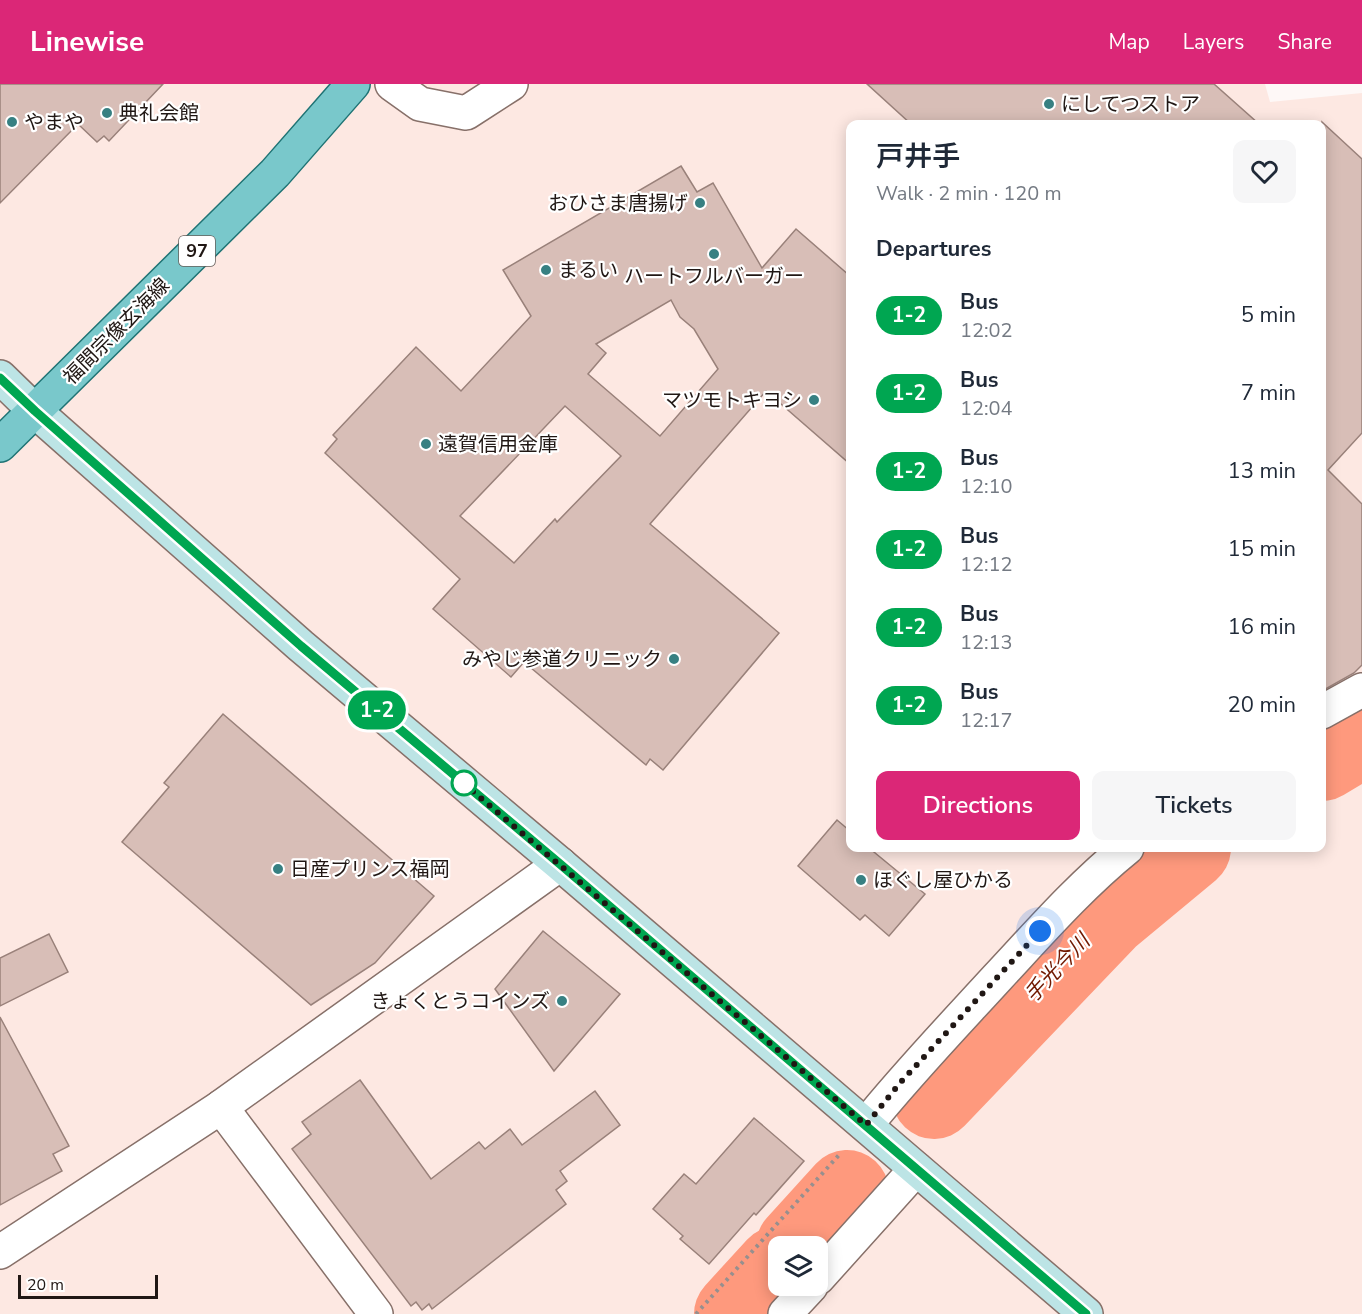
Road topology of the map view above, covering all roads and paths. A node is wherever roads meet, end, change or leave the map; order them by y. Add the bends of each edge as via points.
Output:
1 (353, 84) edge
2 (392, 84) edge
3 (511, 84) edge
4 (0, 377) edge
5 (35, 411) junction
6 (0, 445) edge
7 (1362, 690) edge
8 (1326, 710) edge
9 (1122, 852) edge
10 (560, 864) junction
11 (221, 1107) junction
12 (866, 1125) junction
13 (916, 1169) junction
14 (0, 1252) edge
15 (828, 1267) edge
16 (802, 1296) edge
17 (375, 1314) edge
18 (696, 1314) edge
19 (785, 1314) edge
20 (1086, 1314) edge

1 - 5 main road, 福間宗像玄海線 / 97 via 275,173
2 - 3 street via 420,104 466,113
4 - 5 main road
5 - 6 main road, 福間宗像玄海線 / 97
5 - 10 main road via 301,646
7 - 8 street
9 - 12 street via 1040,931
10 - 11 street
10 - 12 main road
11 - 14 street
11 - 17 street
12 - 13 main road
12 - 18 path
13 - 15 street
13 - 20 main road
16 - 19 street

